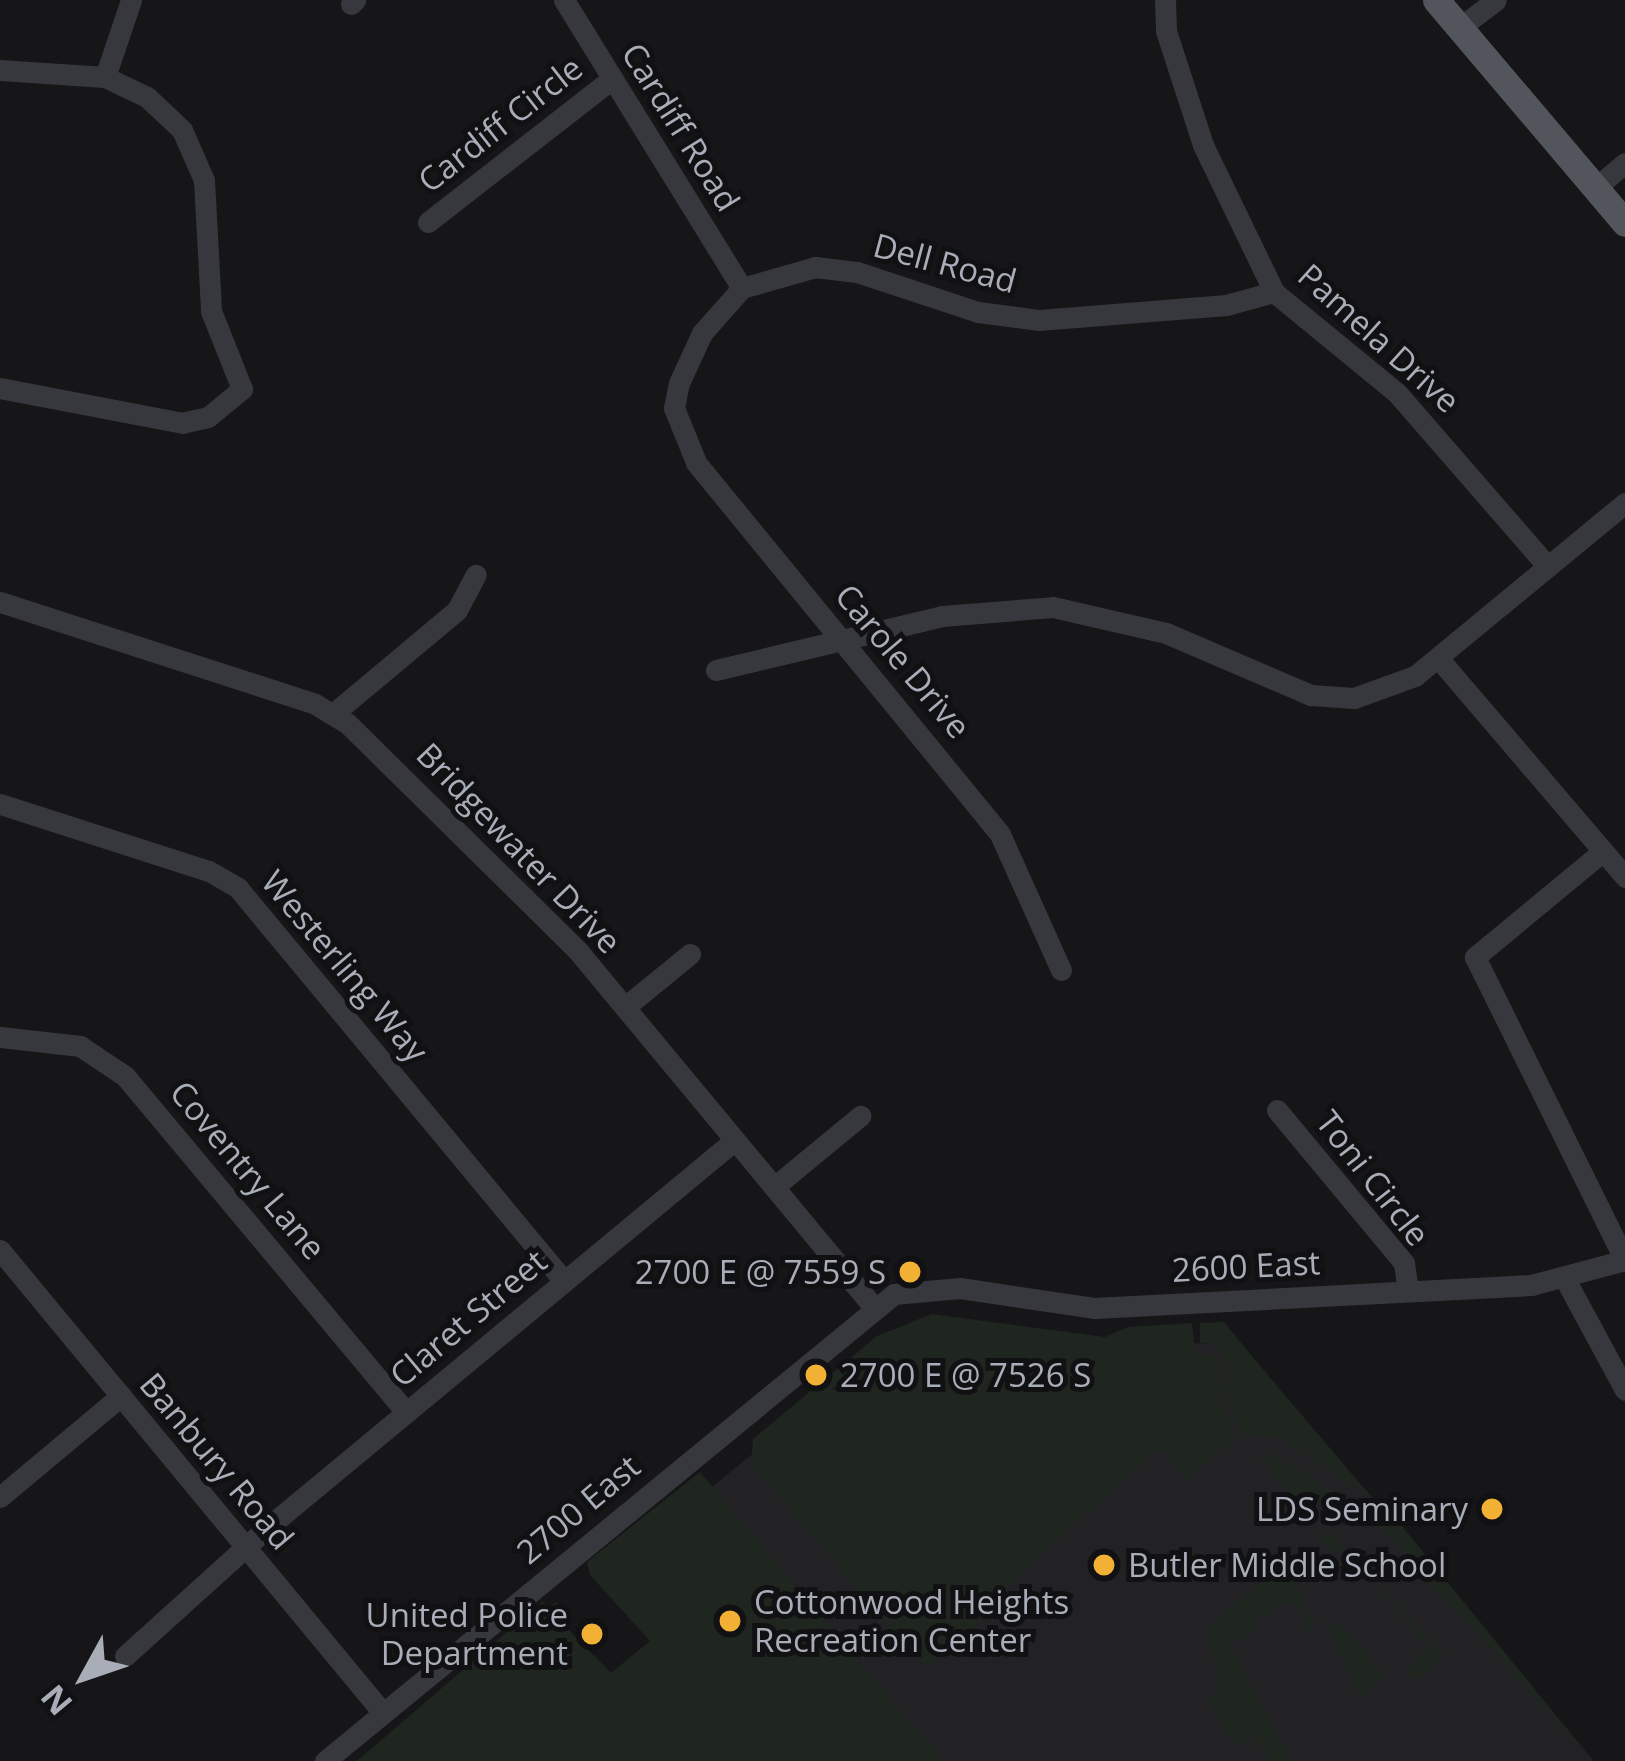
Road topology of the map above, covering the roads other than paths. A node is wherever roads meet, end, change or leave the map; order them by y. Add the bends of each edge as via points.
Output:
1 (131, 0) edge
2 (564, 0) edge
3 (1165, 0) edge
4 (1436, 0) edge
5 (1496, 0) edge
6 (1459, 28) junction
7 (0, 70) edge
8 (105, 77) junction
9 (612, 80) junction
10 (1625, 163) edge
11 (1595, 188) junction
12 (428, 221) dead end
13 (1625, 224) edge
14 (742, 288) junction
15 (1274, 292) junction
16 (0, 388) edge
17 (1625, 503) edge
18 (1548, 567) junction
19 (476, 574) dead end
20 (0, 602) edge
21 (843, 641) junction
22 (1439, 658) junction
23 (716, 670) dead end
24 (334, 713) junction
25 (0, 805) edge
26 (1602, 852) junction
27 (1625, 877) edge
28 (690, 954) dead end
29 (1060, 970) dead end
30 (625, 1007) junction
31 (0, 1037) edge
32 (1277, 1111) dead end
33 (860, 1116) dead end
34 (735, 1140) junction
35 (774, 1187) junction
36 (0, 1250) edge
37 (1625, 1260) edge
38 (1564, 1280) junction
39 (564, 1281) junction
40 (1408, 1290) junction
41 (874, 1308) junction
42 (1625, 1390) edge
43 (121, 1396) junction
44 (406, 1412) junction
45 (0, 1497) edge
46 (247, 1549) junction
47 (125, 1656) dead end
48 (383, 1714) junction
49 (325, 1761) edge

1 - 8 street
2 - 9 street, Cardiff Road
3 - 15 street, Pamela Drive via 1169,44 1203,145
4 - 6 main road
5 - 6 street
6 - 11 main road
7 - 8 street
8 - 16 street via 166,112 195,153 208,210 211,311 242,389 208,417 183,423
9 - 12 street, Cardiff Circle
9 - 14 street, Cardiff Road
10 - 11 street
11 - 13 main road
14 - 15 street, Dell Road via 814,267 857,272 978,312 1089,321
14 - 21 street, Carole Drive via 702,333 674,408 696,462
15 - 18 street, Pamela Drive via 1397,392
17 - 18 street
18 - 22 street
19 - 24 street via 457,610
20 - 24 street, Bridgewater Drive
21 - 22 street via 942,616 1053,608 1166,633 1311,695 1354,698
21 - 23 street
21 - 29 street, Carole Drive via 1000,834
22 - 26 street
24 - 30 street, Bridgewater Drive via 541,911
25 - 39 street, Westerling Way via 209,871 238,888
26 - 27 street
26 - 37 street via 1475,957
28 - 30 street
30 - 34 street, Bridgewater Drive
31 - 44 street, Coventry Lane via 80,1046 125,1076
32 - 40 street, Toni Circle via 1404,1263
33 - 35 street
34 - 35 street, Bridgewater Drive
34 - 39 street, Claret Street
35 - 41 street, Bridgewater Drive
36 - 43 street, Banbury Road
37 - 38 street, 2600 East
38 - 40 street, 2600 East
38 - 42 street
39 - 44 street, Claret Street
40 - 41 street, 2600 East via 1094,1308 938,1287 894,1294
41 - 48 street, 2700 East
43 - 45 street
43 - 46 street, Banbury Road
44 - 46 street, Claret Street
46 - 47 street, Claret Street
46 - 48 street, Banbury Road
48 - 49 street, 2700 East

